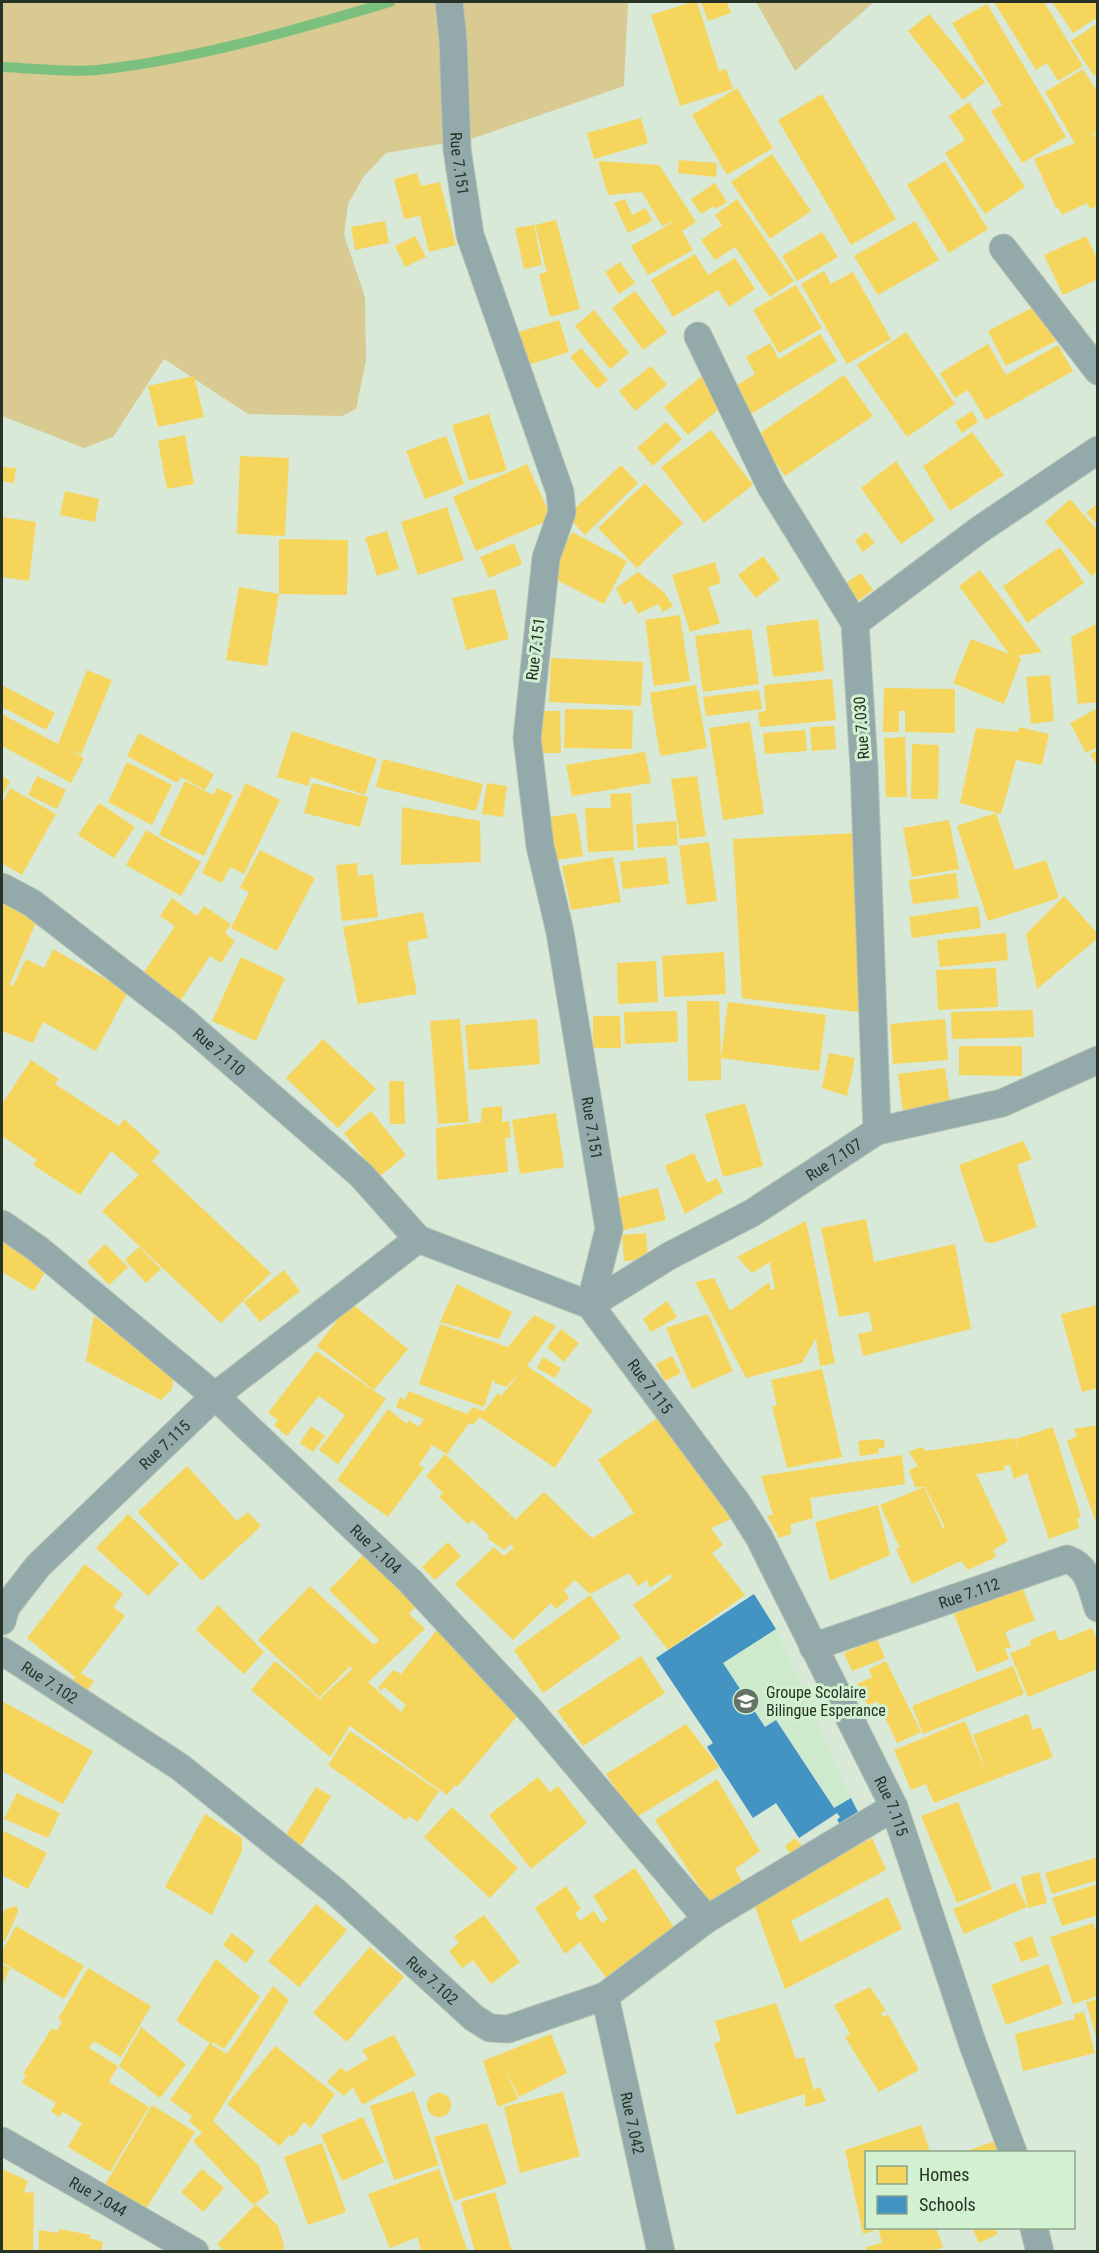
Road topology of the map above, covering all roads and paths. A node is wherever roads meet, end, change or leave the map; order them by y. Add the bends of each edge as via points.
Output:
1 (449, 2) edge
2 (1003, 248) dead end
3 (698, 336) dead end
4 (1098, 371) edge
5 (1098, 450) edge
6 (855, 623) junction
7 (2, 887) edge
8 (1098, 1060) edge
9 (877, 1131) junction
10 (2, 1224) edge
11 (418, 1239) junction
12 (590, 1305) junction
13 (215, 1396) junction
14 (1098, 1608) edge
15 (2, 1621) edge
16 (813, 1647) junction
17 (2, 1651) edge
18 (894, 1807) junction
19 (707, 1919) junction
20 (605, 1996) junction
21 (2, 2141) edge
22 (1013, 2151) edge
23 (1034, 2229) edge
24 (195, 2252) edge
25 (661, 2252) edge
26 (1040, 2252) edge

1 - 12 street, Rue 7.151 via 457,149 470,235 560,492 562,512 546,558 527,738 540,846 560,932 609,1229
2 - 4 street
3 - 6 street via 771,487
5 - 6 street via 979,530
6 - 9 street, Rue 7.030
7 - 11 street, Rue 7.110 via 32,903 183,1020 361,1175
8 - 9 street, Rue 7.107 via 1002,1103
9 - 12 street, Rue 7.107 via 752,1213 669,1256
10 - 13 street, Rue 7.104
11 - 12 street
11 - 13 street, Rue 7.115
12 - 16 street, Rue 7.115 via 738,1504
13 - 15 street, Rue 7.115 via 38,1566 6,1607
13 - 19 street, Rue 7.104 via 418,1590 531,1711
14 - 16 street, Rue 7.112 via 1086,1572 1080,1563 1067,1559
16 - 18 street, Rue 7.115
17 - 20 street, Rue 7.102 via 180,1767 336,1892 474,2018 490,2028 508,2029
18 - 19 street, Rue 7.102
18 - 22 street, Rue 7.115
19 - 20 street, Rue 7.102
20 - 25 street, Rue 7.042
21 - 24 street, Rue 7.044
23 - 26 street

